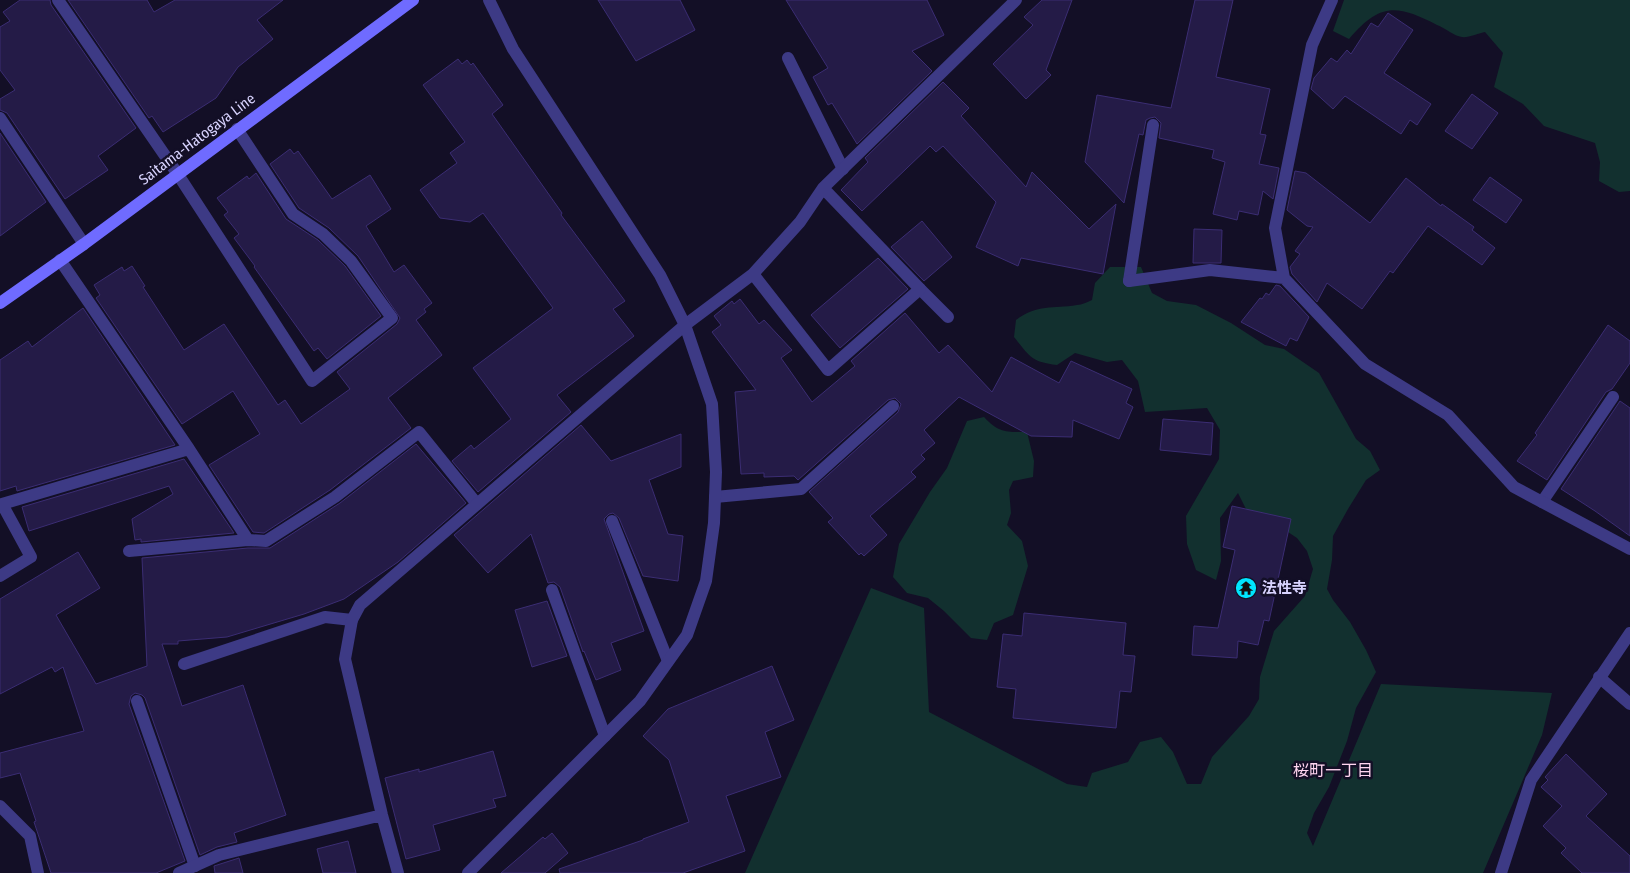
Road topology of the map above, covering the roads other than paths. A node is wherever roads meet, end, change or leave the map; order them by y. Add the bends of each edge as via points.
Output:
1 (58, 0) edge
2 (413, 0) edge
3 (489, 0) edge
4 (1016, 0) edge
5 (1332, 0) edge
6 (788, 58) dead end
7 (0, 118) edge
8 (1154, 125) dead end
9 (237, 129) junction
10 (843, 169) junction
11 (177, 174) junction
12 (823, 188) junction
13 (84, 244) junction
14 (60, 260) junction
15 (753, 274) junction
16 (1284, 278) junction
17 (920, 288) junction
18 (0, 303) edge
19 (948, 318) dead end
20 (685, 325) junction
21 (1613, 397) dead end
22 (893, 406) dead end
23 (189, 449) junction
24 (715, 497) junction
25 (1542, 502) junction
26 (478, 504) junction
27 (612, 521) dead end
28 (248, 540) junction
29 (1630, 549) edge
30 (129, 551) dead end
31 (0, 576) edge
32 (552, 590) dead end
33 (352, 620) junction
34 (1630, 633) edge
35 (668, 661) junction
36 (184, 664) dead end
37 (1599, 677) junction
38 (137, 701) dead end
39 (1630, 704) edge
40 (605, 736) junction
41 (0, 806) edge
42 (382, 815) junction
43 (196, 869) edge
44 (38, 873) edge
45 (179, 873) edge
46 (398, 873) edge
47 (468, 873) edge
48 (1501, 873) edge

1 - 11 street
2 - 9 main road, Saitama-Hatogaya Line
3 - 20 street via 512,48 660,275
4 - 10 street
5 - 16 street via 1312,45 1275,228
6 - 10 street
7 - 13 street
8 - 16 street via 1129,281 1210,270
9 - 11 main road, Saitama-Hatogaya Line
9 - 11 street via 293,214 324,234 350,261 392,318 312,382
10 - 12 street
11 - 13 main road, Saitama-Hatogaya Line
12 - 15 street via 800,222
12 - 17 street
13 - 14 main road, Saitama-Hatogaya Line
14 - 18 main road, Saitama-Hatogaya Line
14 - 23 street
15 - 17 street via 828,370
15 - 20 street
16 - 25 street via 1365,364 1448,415 1514,486
17 - 19 street
20 - 24 street via 712,404
20 - 26 street
21 - 25 street
22 - 24 street via 801,489
23 - 28 street
23 - 31 street via 2,504 31,557
24 - 35 street via 706,581 687,635
25 - 29 street
26 - 28 street via 418,432 335,497 266,541
26 - 33 street via 360,605
27 - 35 street
28 - 30 street
32 - 40 street
33 - 36 street via 324,617
33 - 42 street via 345,659
34 - 37 street
35 - 40 street via 640,701
37 - 39 street
37 - 48 street via 1531,780
38 - 43 street
40 - 47 street
41 - 44 street via 30,836
42 - 43 street via 219,855
42 - 46 street
43 - 45 street

